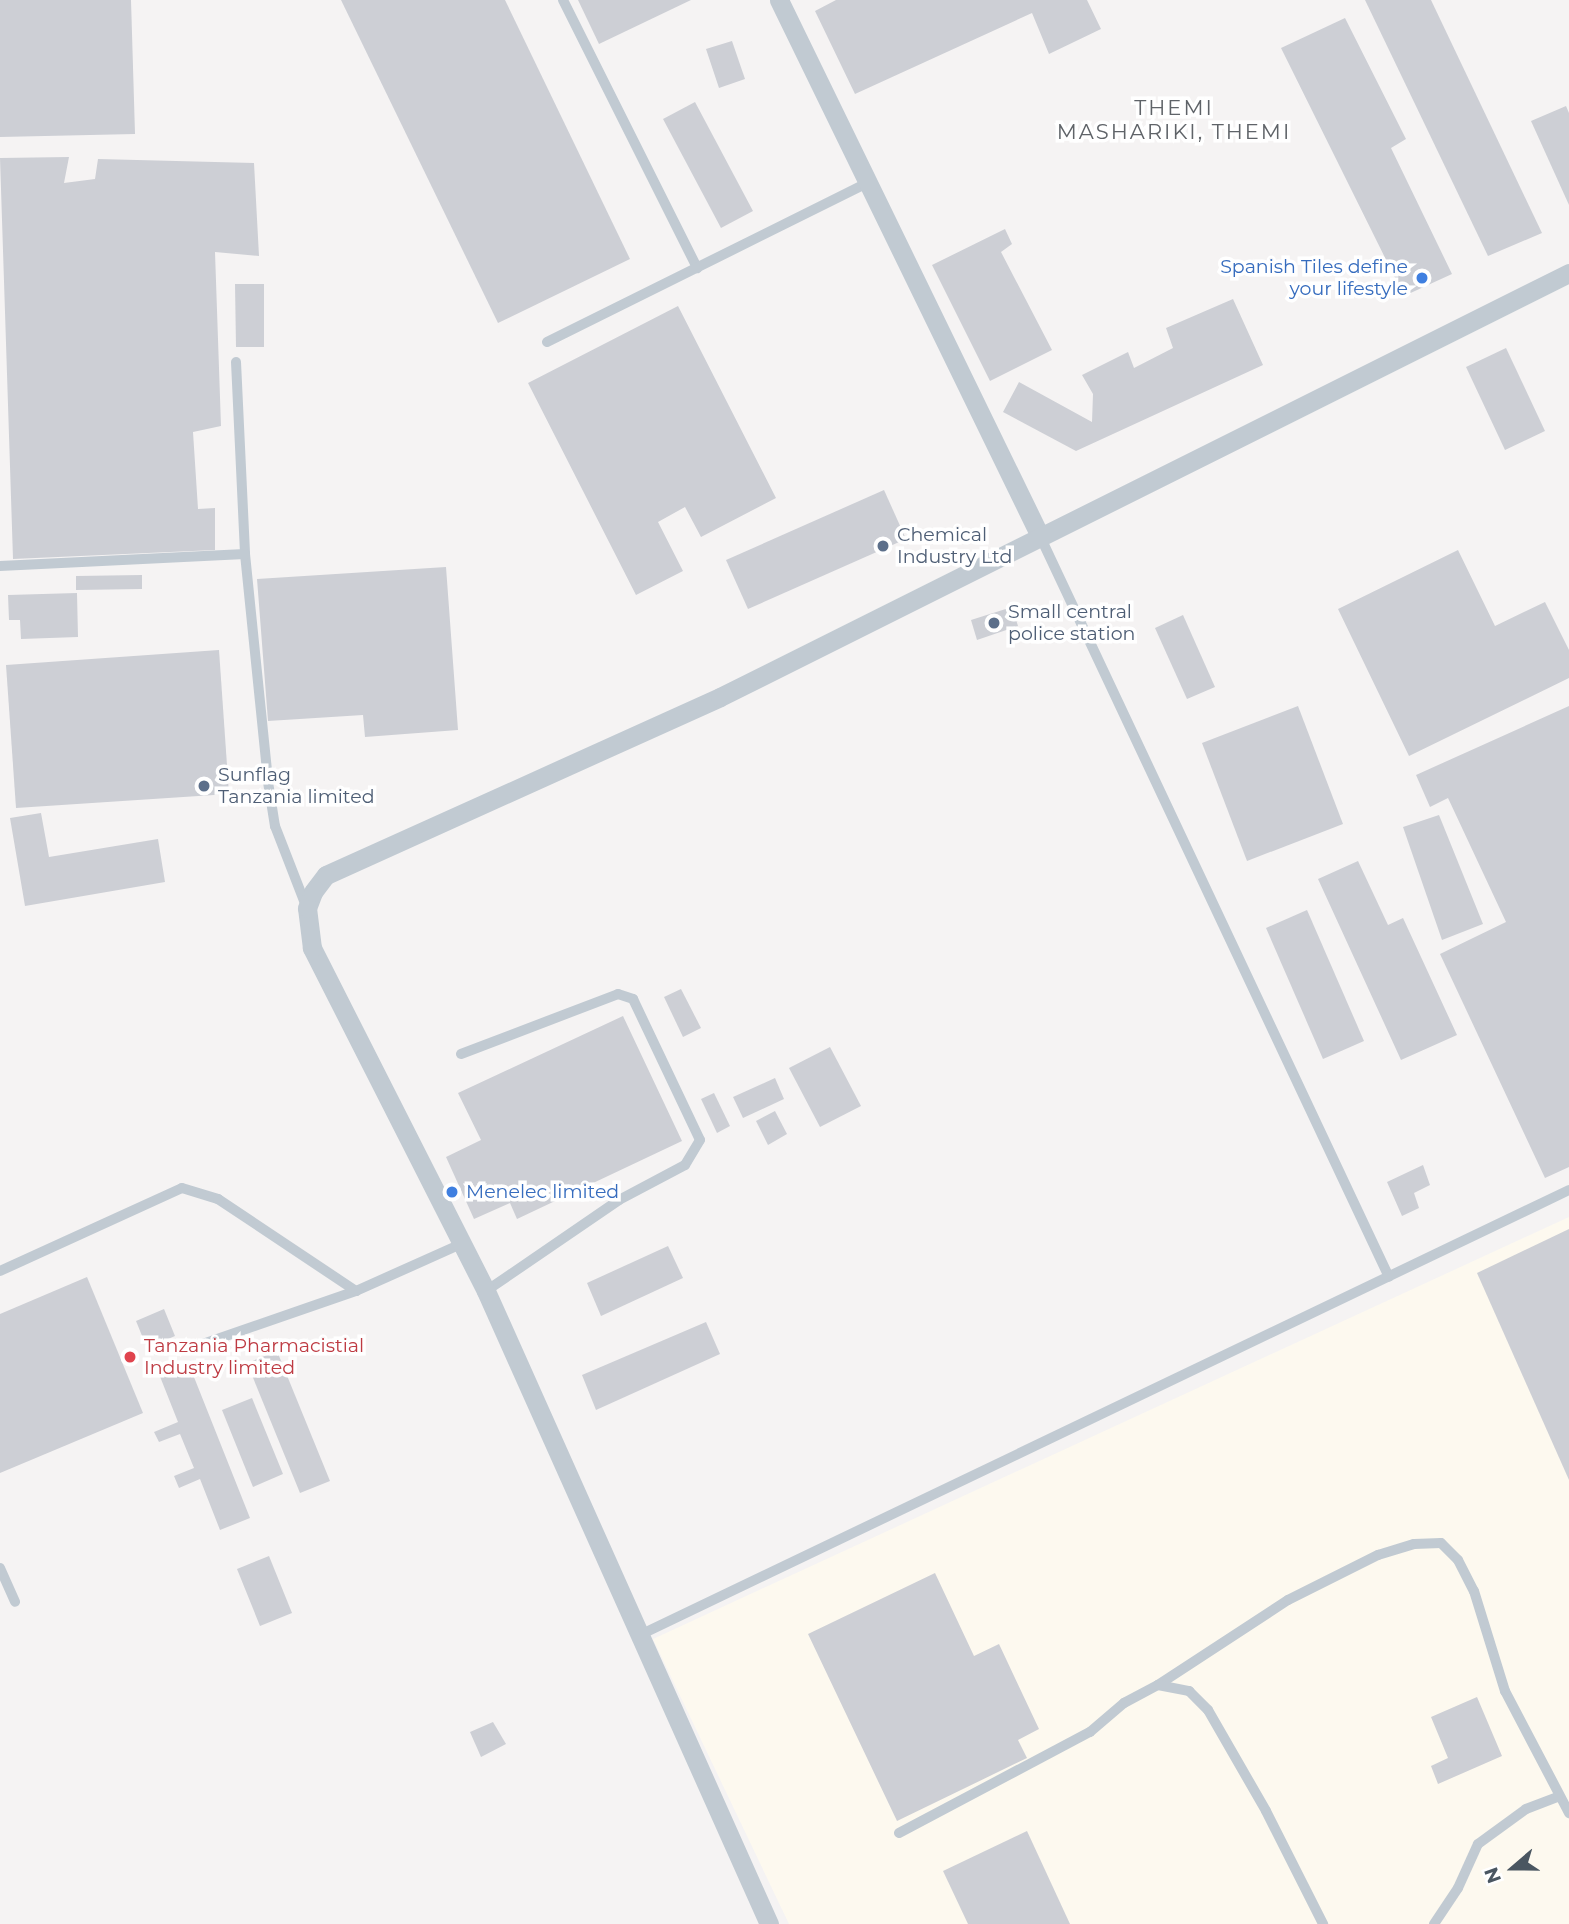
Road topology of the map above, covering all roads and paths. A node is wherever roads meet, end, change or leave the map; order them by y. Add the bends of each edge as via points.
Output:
1 (563, 0) edge
2 (779, 0) edge
3 (868, 183) junction
4 (697, 268) junction
5 (1569, 273) edge
6 (547, 342) dead end
7 (236, 362) dead end
8 (1039, 534) junction
9 (245, 554) junction
10 (0, 566) edge
11 (307, 908) junction
12 (461, 1054) dead end
13 (1569, 1190) edge
14 (461, 1244) junction
15 (0, 1271) edge
16 (1389, 1277) junction
17 (356, 1291) junction
18 (486, 1291) junction
19 (197, 1346) dead end
20 (0, 1568) edge
21 (15, 1602) dead end
22 (642, 1634) junction
23 (1158, 1685) junction
24 (1558, 1797) junction
25 (1569, 1813) edge
26 (899, 1833) dead end
27 (769, 1924) edge
28 (1323, 1924) edge
29 (1434, 1924) edge

1 - 4 lane
2 - 3 street
3 - 4 lane
3 - 8 street
4 - 6 lane
5 - 8 street via 1127,496
7 - 9 lane
8 - 11 street via 720,697 326,876
8 - 16 lane
9 - 10 lane
9 - 11 lane via 275,825
11 - 14 street via 312,948
12 - 18 lane via 618,994 633,999 700,1140 685,1165 619,1200
13 - 16 lane
14 - 17 lane
14 - 18 street
15 - 17 lane via 182,1188 218,1199
16 - 22 lane
17 - 19 lane
18 - 22 street
20 - 21 lane
22 - 27 street
23 - 24 lane via 1288,1600 1378,1555 1413,1544 1441,1543 1458,1560 1475,1591 1505,1691
23 - 26 lane via 1124,1703 1090,1732
23 - 28 lane via 1189,1691 1208,1710
24 - 25 lane
24 - 29 lane via 1525,1809 1478,1844 1458,1888

